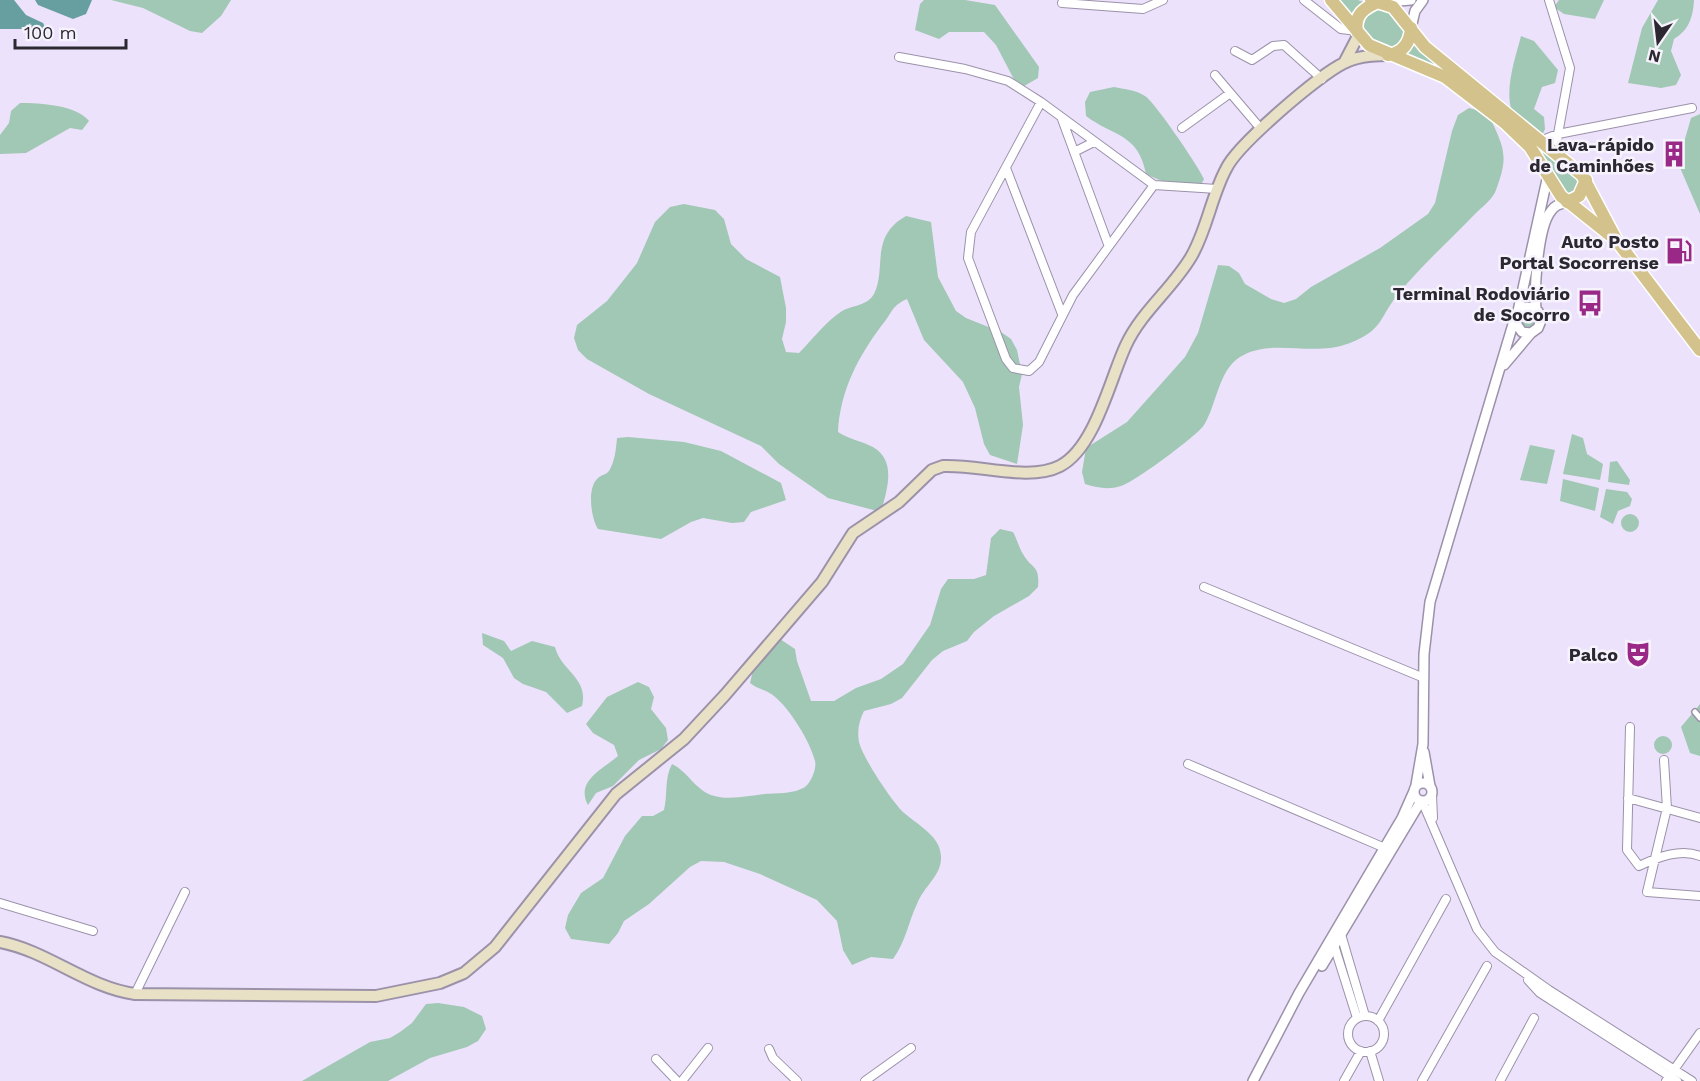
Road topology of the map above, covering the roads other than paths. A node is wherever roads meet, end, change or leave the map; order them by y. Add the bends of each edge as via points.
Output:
1 (1162, 0) edge
2 (1304, 0) edge
3 (1332, 0) edge
4 (1411, 0) edge
5 (1423, 0) edge
6 (1549, 0) edge
7 (1374, 1) edge
8 (1062, 3) dead end
9 (1411, 28) junction
10 (1357, 32) junction
11 (1235, 51) dead end
12 (1388, 55) junction
13 (899, 57) dead end
14 (1344, 63) junction
15 (1215, 75) dead end
16 (1322, 79) junction
17 (1229, 94) junction
18 (1041, 102) junction
19 (1692, 108) dead end
20 (1061, 117) junction
21 (1182, 129) dead end
22 (1261, 129) junction
23 (1558, 134) junction
24 (1094, 142) junction
25 (1539, 142) junction
26 (1074, 152) junction
27 (1563, 161) junction
28 (1006, 168) junction
29 (1548, 175) junction
30 (1586, 180) junction
31 (1154, 185) junction
32 (1217, 189) junction
33 (1567, 202) junction
34 (1617, 241) junction
35 (1108, 244) junction
36 (1536, 309) junction
37 (1518, 311) junction
38 (1062, 314) junction
39 (1515, 322) junction
40 (1530, 333) junction
41 (1700, 350) edge
42 (1500, 370) junction
43 (1204, 587) dead end
44 (1424, 678) junction
45 (1695, 712) dead end
46 (1700, 718) edge
47 (1630, 727) dead end
48 (1423, 744) junction
49 (1664, 760) dead end
50 (1188, 764) dead end
51 (1415, 788) junction
52 (1431, 791) junction
53 (1628, 798) junction
54 (1422, 801) junction
55 (1667, 808) junction
56 (1700, 818) edge
57 (1433, 822) junction
58 (1384, 848) junction
59 (1700, 856) edge
60 (1655, 858) junction
61 (185, 892) dead end
62 (1700, 896) edge
63 (1446, 899) dead end
64 (0, 903) edge
65 (93, 932) dead end
66 (1336, 937) junction
67 (0, 942) edge
68 (1487, 966) dead end
69 (135, 994) junction
70 (1354, 996) junction
71 (1365, 1016) junction
72 (1357, 1018) junction
73 (1534, 1018) dead end
74 (1378, 1021) junction
75 (1700, 1033) edge
76 (708, 1048) dead end
77 (911, 1048) dead end
78 (769, 1049) dead end
79 (1361, 1051) junction
80 (1370, 1051) junction
81 (656, 1059) dead end
82 (1672, 1077) edge
83 (677, 1081) edge
84 (682, 1081) edge
85 (797, 1081) edge
86 (865, 1081) edge
87 (1253, 1081) edge
88 (1260, 1081) edge
89 (1344, 1081) edge
90 (1379, 1081) edge
91 (1422, 1081) edge
92 (1500, 1081) edge
93 (1692, 1081) edge

1 - 8 street via 1143,9
2 - 10 street via 1341,29
3 - 10 main road
4 - 7 street
5 - 9 street via 1415,11
6 - 23 street via 1570,68
7 - 9 main road via 1393,7
7 - 10 main road via 1363,9
9 - 12 main road via 1402,50
9 - 25 main road via 1425,47
10 - 12 main road via 1369,45
10 - 14 main road
11 - 16 street via 1252,60 1273,46 1284,45
12 - 14 main road via 1370,55
12 - 29 main road via 1434,71 1471,95 1521,137
13 - 18 street via 997,76
14 - 16 main road
15 - 17 street
16 - 22 main road
17 - 21 street
17 - 22 street
18 - 20 street
18 - 28 street
19 - 23 street
20 - 24 street
20 - 26 street
22 - 32 main road via 1234,155
23 - 25 street
23 - 27 street
24 - 26 street
24 - 31 street
25 - 27 main road
26 - 35 street
27 - 30 main road
28 - 38 street
28 - 38 street via 971,232 967,252 1006,359 1013,368 1022,372 1033,369
29 - 33 main road
29 - 37 street
30 - 33 main road via 1579,196
30 - 34 main road
31 - 32 street
31 - 35 street
32 - 69 main road via 1197,247 1132,333 1087,438 1075,456 1060,467 1040,472 959,465 932,470 899,502 854,533 808,599 700,723 616,794 483,959 440,983 376,996
33 - 34 main road
33 - 36 street via 1552,209 1546,222 1535,280
34 - 41 main road
35 - 38 street
36 - 37 street via 1527,306
36 - 40 street via 1541,324
37 - 39 street
39 - 40 street via 1522,332
39 - 42 street
40 - 42 street
42 - 44 street via 1430,602
43 - 44 street
44 - 48 street
45 - 46 street
47 - 53 street
48 - 51 street
48 - 52 street
49 - 55 street
50 - 58 street
51 - 52 street via 1425,782
51 - 54 street via 1416,797
51 - 58 street
52 - 54 street
52 - 57 street
53 - 55 street
53 - 60 street via 1627,850 1640,866
54 - 57 street
54 - 66 street
55 - 56 street
55 - 60 street
57 - 82 street via 1482,938 1582,1016
58 - 66 street
59 - 60 street via 1689,852
60 - 62 street via 1647,892
61 - 69 street
63 - 74 street
64 - 65 street
66 - 70 street
66 - 70 street
66 - 87 street via 1299,993
66 - 88 street
67 - 69 main road via 20,946 112,990
68 - 91 street
70 - 71 street
70 - 72 street
71 - 72 street
71 - 74 street
72 - 79 street via 1350,1025 1348,1038
73 - 92 street
74 - 80 street via 1383,1038
75 - 82 street
76 - 84 street
77 - 86 street
78 - 85 street
79 - 80 street
79 - 89 street
80 - 90 street
81 - 83 street
82 - 93 street

